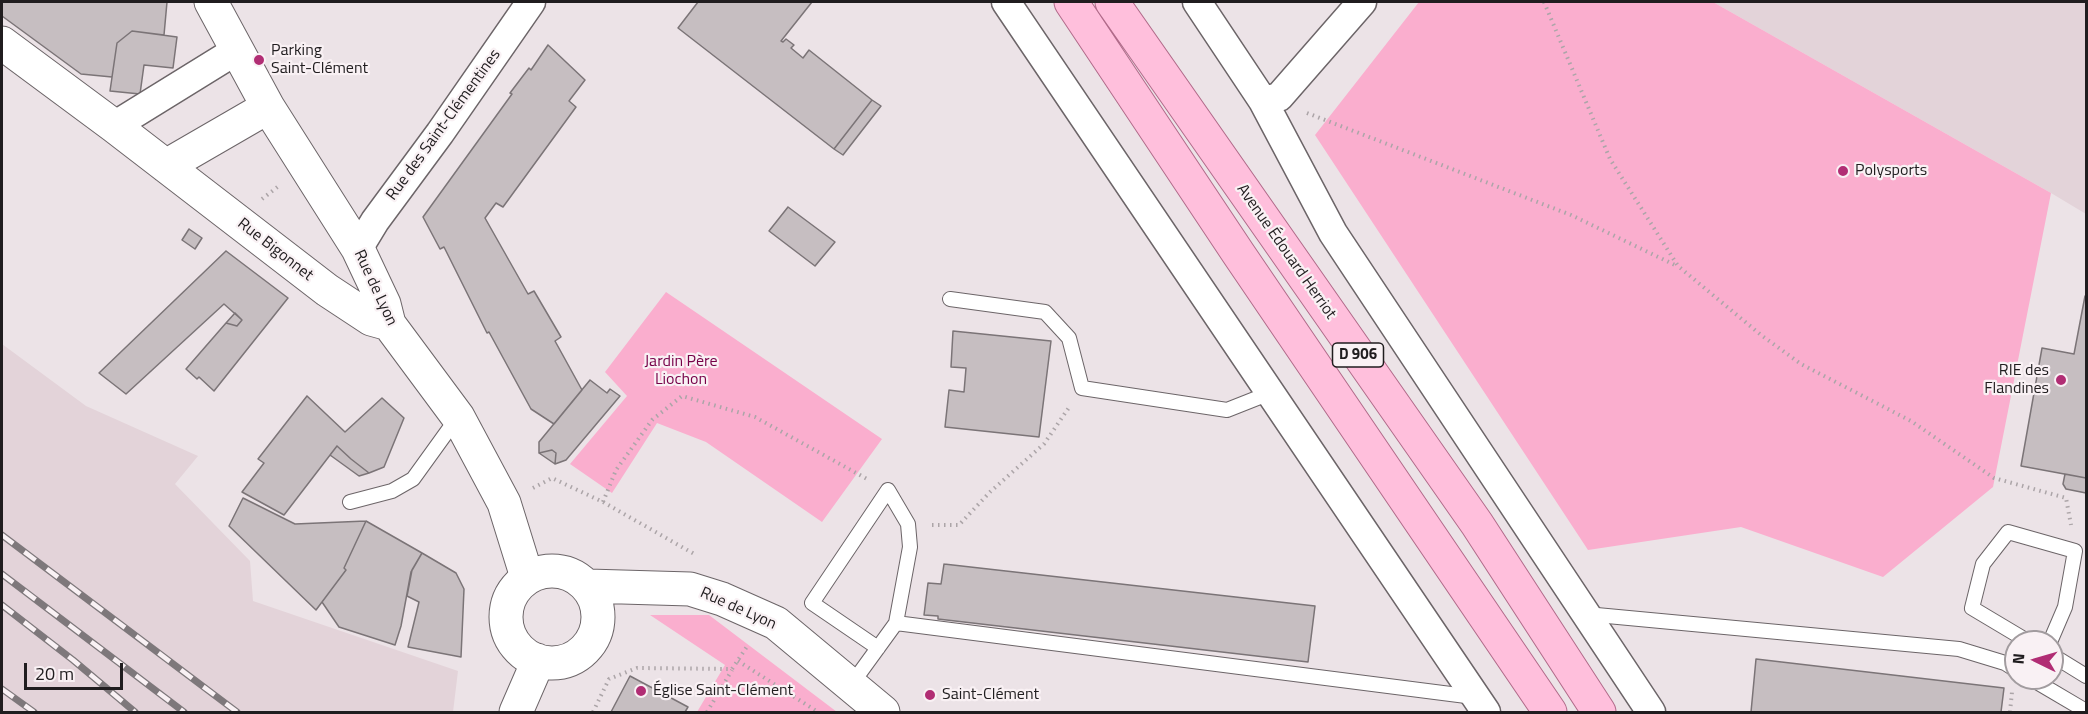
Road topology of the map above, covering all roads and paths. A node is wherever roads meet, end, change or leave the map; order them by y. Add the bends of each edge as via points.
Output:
1 (211, 2) edge
2 (531, 2) edge
3 (1006, 2) edge
4 (1071, 2) edge
5 (1112, 2) edge
6 (1197, 2) edge
7 (1362, 2) edge
8 (1544, 2) edge
9 (2, 43) edge
10 (237, 50) junction
11 (1271, 99) junction
12 (268, 107) junction
13 (114, 126) junction
14 (306, 165) junction
15 (166, 166) junction
16 (235, 219) junction
17 (358, 249) junction
18 (1678, 266) junction
19 (296, 267) junction
20 (327, 290) junction
21 (951, 299) dead end
22 (389, 324) junction
23 (1082, 388) junction
24 (1270, 393) junction
25 (458, 417) junction
26 (888, 490) junction
27 (350, 502) dead end
28 (603, 502) junction
29 (504, 503) junction
30 (908, 524) junction
31 (2081, 553) edge
32 (705, 560) dead end
33 (527, 577) junction
34 (588, 586) junction
35 (635, 589) junction
36 (1586, 614) junction
37 (764, 618) junction
38 (896, 622) junction
39 (598, 625) junction
40 (2009, 630) edge
41 (2055, 630) edge
42 (878, 648) junction
43 (537, 660) junction
44 (738, 661) junction
45 (2004, 663) edge
46 (2064, 663) edge
47 (732, 669) junction
48 (2086, 676) edge
49 (851, 686) junction
50 (2050, 690) edge
51 (1481, 705) edge
52 (2086, 711) edge
53 (516, 712) edge
54 (593, 712) edge
55 (707, 712) edge
56 (818, 712) edge
57 (883, 712) edge
58 (1550, 712) edge
59 (1599, 712) edge
60 (1651, 712) edge

1 - 10 street, Rue de Lyon
2 - 17 street, Rue des Saint-Clémentines
3 - 24 street
4 - 58 main road, D 906
5 - 59 main road, Avenue Édouard Herriot / D 906 via 1477,524
6 - 11 street
7 - 11 street
8 - 18 path via 1610,159
9 - 13 street, Rue Bigonnet
10 - 12 street, Rue de Lyon
10 - 13 street
11 - 18 path via 1571,215
11 - 36 street via 1333,232
12 - 14 street, Rue de Lyon
12 - 15 street
13 - 15 street, Rue Bigonnet
14 - 16 path
14 - 17 street, Rue de Lyon
15 - 16 street, Rue Bigonnet
16 - 19 street, Rue Bigonnet
17 - 19 street via 332,271
17 - 20 street
17 - 22 street, Rue de Lyon via 384,304
18 - 31 path via 1802,364 1911,421 1994,478 2067,498
19 - 20 street, Rue Bigonnet
20 - 22 street, Rue Bigonnet via 371,318
21 - 23 lane via 1045,312 1069,338
22 - 25 street, Rue de Lyon
23 - 24 lane via 1227,410
23 - 30 path via 1044,444 959,525
24 - 51 street
25 - 27 lane via 412,479 392,490
25 - 29 street, Rue de Lyon
26 - 28 path via 754,417 682,396 652,420 616,470
26 - 30 lane
26 - 42 lane via 812,603
28 - 29 path via 552,478
28 - 32 path
29 - 33 street, Rue de Lyon
30 - 38 lane via 910,547
31 - 40 lane via 2008,532 1983,564 1972,608
31 - 41 lane
33 - 34 street via 553,570 566,572
33 - 43 street via 510,596 506,621 516,646
34 - 35 street, Rue de Lyon
34 - 39 street via 595,598
35 - 37 street, Rue de Lyon via 690,589
35 - 39 street
36 - 45 lane via 1959,649
36 - 60 street
37 - 44 path
37 - 49 street, Rue de Lyon via 776,623
38 - 42 lane
38 - 51 lane
39 - 43 street via 590,644 575,657 563,662
42 - 49 lane
43 - 53 street
44 - 47 path
44 - 56 path
46 - 48 lane
47 - 54 path via 637,668 609,679
47 - 55 path
49 - 57 street, Rue de Lyon
50 - 52 lane

